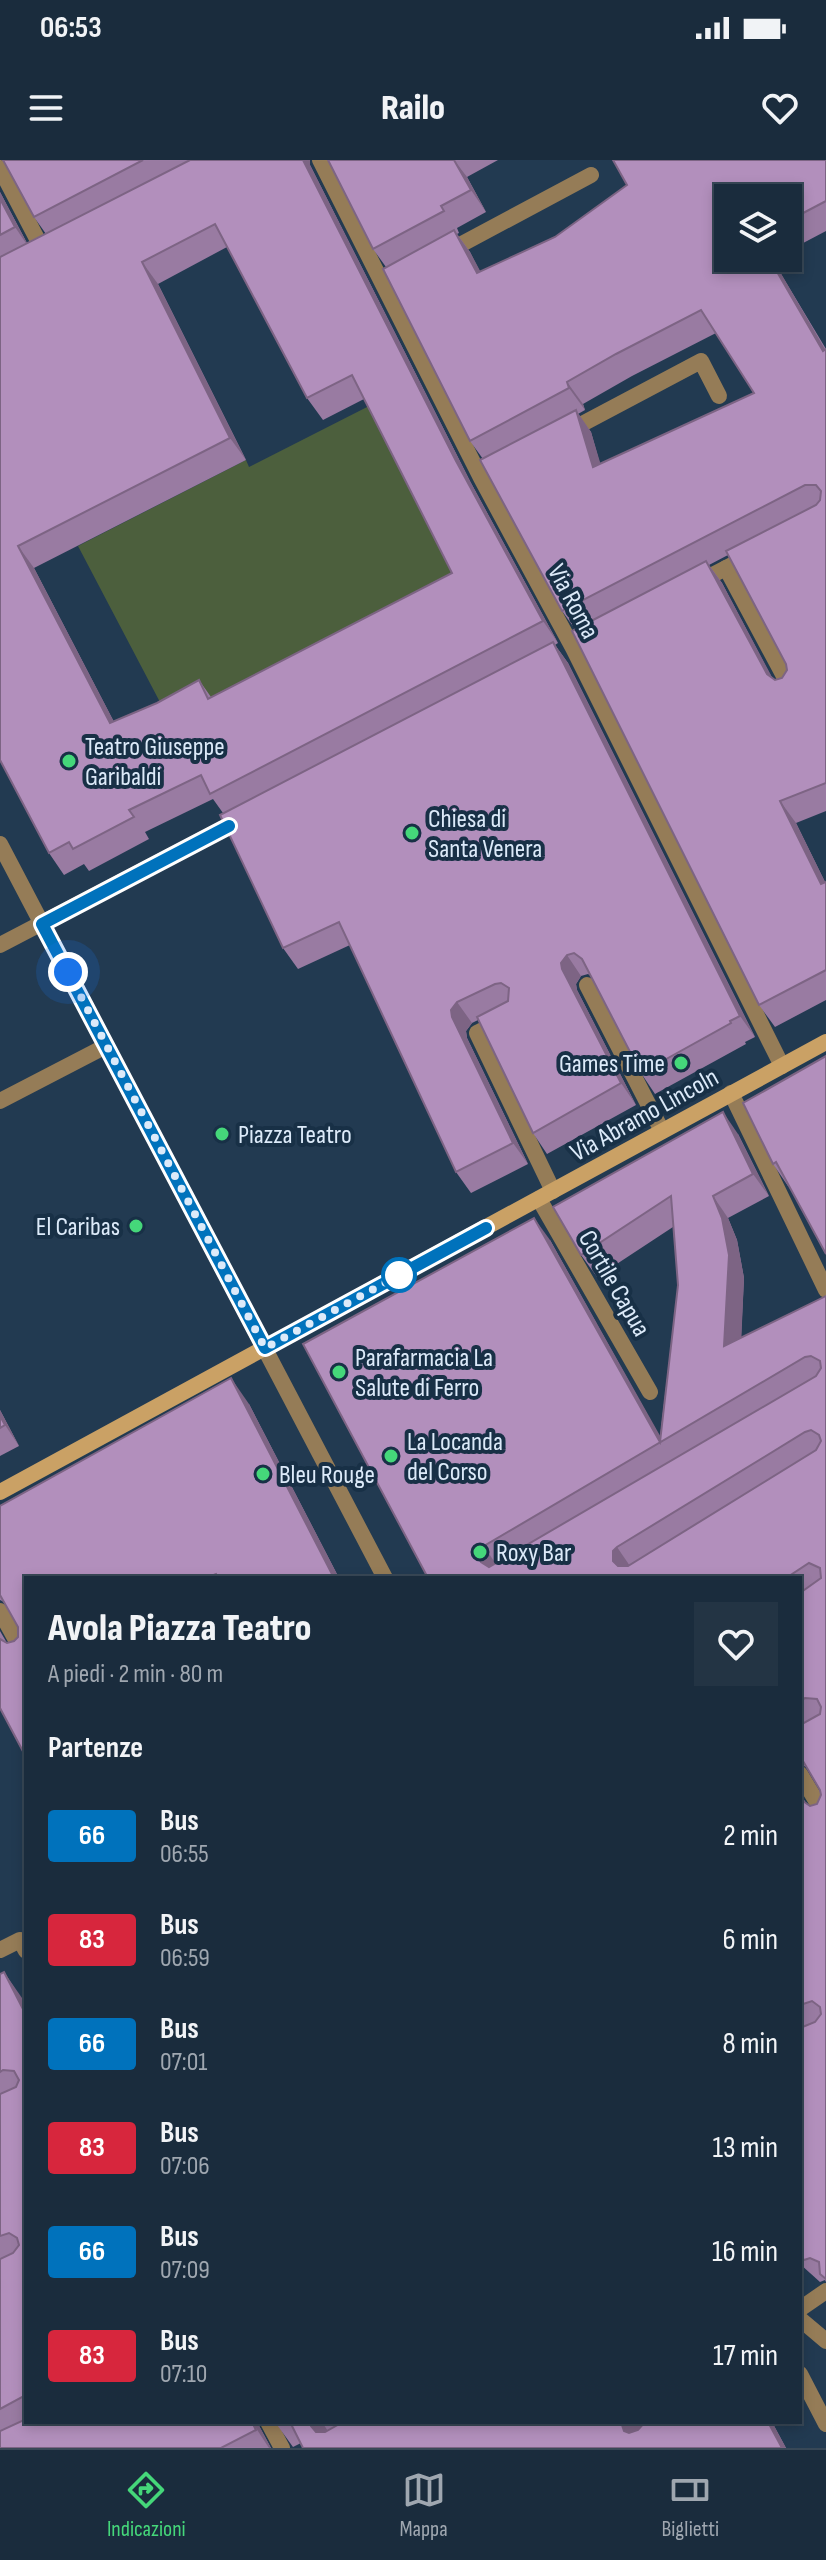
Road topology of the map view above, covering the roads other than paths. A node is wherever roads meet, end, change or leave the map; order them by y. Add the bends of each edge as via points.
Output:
1 (320, 160) edge
2 (0, 168) edge
3 (591, 175) dead end
4 (45, 254) edge
5 (425, 264) edge
6 (719, 396) dead end
7 (551, 440) edge
8 (763, 549) edge
9 (726, 568) junction
10 (684, 590) edge
11 (792, 691) edge
12 (257, 812) edge
13 (0, 844) edge
14 (42, 924) junction
15 (0, 945) edge
16 (587, 985) edge
17 (514, 1015) edge
18 (826, 1042) edge
19 (106, 1046) junction
20 (782, 1066) junction
21 (731, 1093) junction
22 (0, 1101) edge
23 (662, 1131) junction
24 (546, 1195) junction
25 (826, 1290) edge
26 (265, 1348) junction
27 (650, 1392) dead end
28 (0, 1492) edge
29 (384, 1576) edge
30 (0, 1611) edge
31 (24, 1654) edge
32 (802, 1777) edge
33 (826, 1817) edge
34 (23, 1945) edge
35 (0, 1950) edge
36 (826, 2291) edge
37 (802, 2308) edge
38 (802, 2321) edge
39 (826, 2341) edge
40 (802, 2378) edge
41 (269, 2424) edge
42 (826, 2424) edge
43 (282, 2448) edge

1 - 20 street, Via Roma via 391,282
2 - 4 street
3 - 5 street
6 - 7 street via 701,361
8 - 9 street
9 - 10 street
9 - 11 street
12 - 14 street
13 - 14 street
14 - 15 street
14 - 19 street
16 - 23 street
17 - 24 street, Cortile Capua via 477,1033
18 - 20 main road, Via Abramo Lincoln
19 - 22 street
19 - 26 street
20 - 21 main road, Via Abramo Lincoln
21 - 23 main road, Via Abramo Lincoln
21 - 25 street
23 - 24 main road, Via Abramo Lincoln
24 - 26 main road, Via Abramo Lincoln
24 - 27 street, Cortile Capua
26 - 28 main road, Via Abramo Lincoln
26 - 29 street
30 - 31 street
32 - 33 street
34 - 35 street
36 - 37 street
38 - 39 street
40 - 42 street
41 - 43 street

